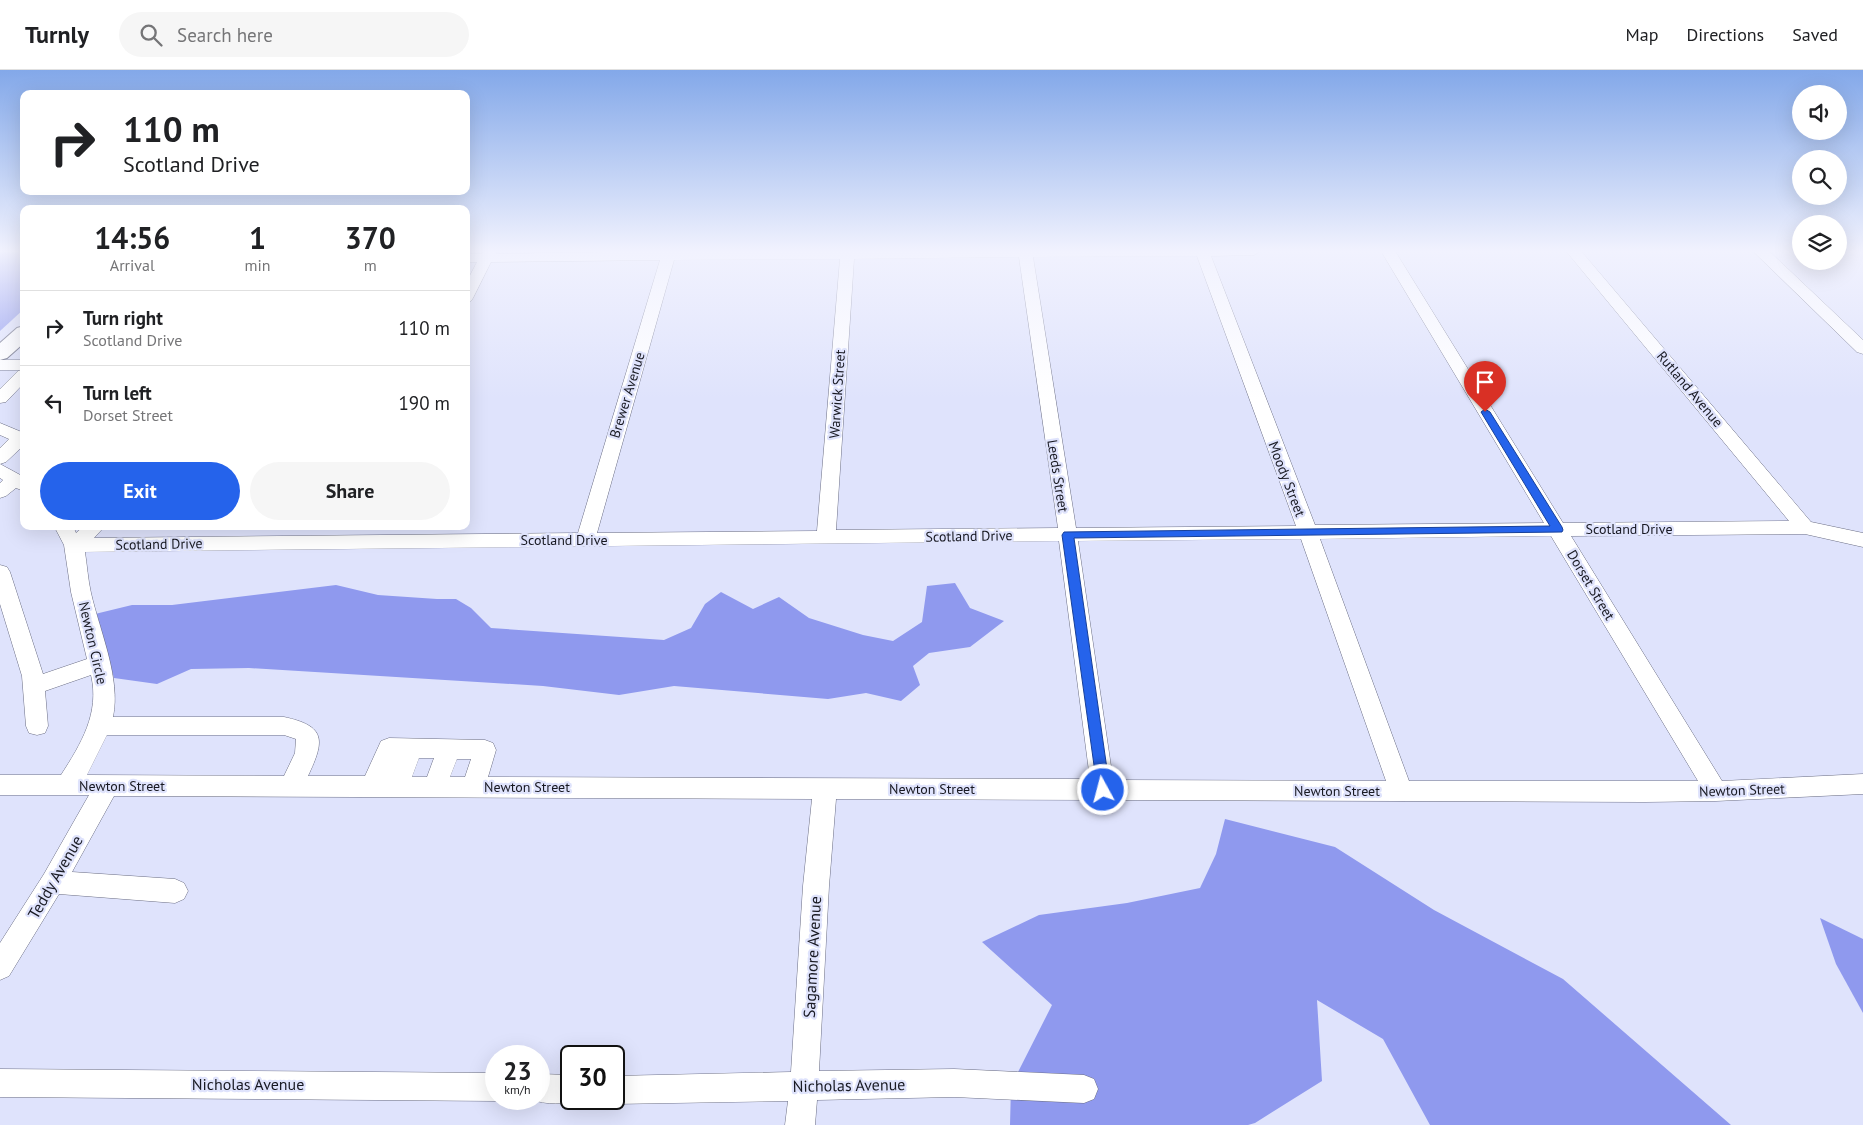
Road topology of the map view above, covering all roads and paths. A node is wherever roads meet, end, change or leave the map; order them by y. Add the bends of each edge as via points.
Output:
1 (655, 300) edge
2 (844, 300) edge
3 (1032, 300) edge
4 (1220, 300) edge
5 (1417, 300) edge
6 (1614, 300) edge
7 (1811, 300) edge
8 (1863, 349) edge
9 (0, 365) edge
10 (20, 365) edge
11 (20, 378) edge
12 (0, 398) edge
13 (0, 428) edge
14 (20, 438) edge
15 (20, 439) edge
16 (0, 458) edge
17 (13, 478) edge
18 (0, 492) edge
19 (1805, 527) junction
20 (65, 530) edge
21 (91, 530) edge
22 (1558, 530) junction
23 (1308, 532) junction
24 (342, 534) edge
25 (1068, 535) junction
26 (826, 537) junction
27 (585, 540) junction
28 (1863, 540) edge
29 (74, 545) junction
30 (0, 572) edge
31 (99, 663) junction
32 (35, 686) junction
33 (37, 726) dead end
34 (100, 726) junction
35 (412, 748) junction
36 (449, 749) junction
37 (1863, 784) edge
38 (0, 785) edge
39 (68, 785) junction
40 (107, 786) junction
41 (291, 786) junction
42 (372, 787) junction
43 (397, 787) junction
44 (435, 787) junction
45 (473, 787) junction
46 (825, 788) junction
47 (1103, 790) junction
48 (1401, 791) junction
49 (1716, 791) junction
50 (53, 882) junction
51 (175, 891) dead end
52 (0, 967) edge
53 (0, 1083) edge
54 (804, 1086) junction
55 (485, 1087) edge
56 (1084, 1089) dead end
57 (625, 1090) edge
58 (800, 1125) edge

1 - 27 street, Brewer Avenue
2 - 26 street, Warwick Street
3 - 25 street, Leeds Street
4 - 23 street, Moody Street
5 - 22 street, Dorset Street
6 - 19 street, Rutland Avenue
7 - 8 street
9 - 10 street
11 - 12 street
13 - 14 street
15 - 16 street
17 - 18 street
19 - 22 street, Scotland Drive
19 - 28 street, Scotland Drive
20 - 29 street, Newton Circle
21 - 29 street
22 - 23 street, Scotland Drive
22 - 49 street, Dorset Street
23 - 25 street, Scotland Drive
23 - 48 street, Moody Street
24 - 27 street, Scotland Drive
24 - 29 street, Scotland Drive
25 - 26 street, Scotland Drive
25 - 47 street, Leeds Street
26 - 27 street, Scotland Drive
29 - 31 street, Newton Circle via 81,592
30 - 32 street
31 - 32 street
31 - 34 street, Newton Circle via 104,706
32 - 33 street
34 - 39 street, Newton Circle
34 - 41 street via 284,726 298,729 306,735 307,750
35 - 36 street
35 - 42 street via 389,748
35 - 43 street
36 - 44 street
36 - 45 street via 485,750
37 - 49 street, Newton Street
38 - 39 street, Newton Street
39 - 40 street, Newton Street
40 - 41 street, Newton Street
40 - 50 street, Teddy Avenue
41 - 42 street, Newton Street
42 - 43 street, Newton Street
43 - 44 street, Newton Street
44 - 45 street, Newton Street
45 - 46 street, Newton Street
46 - 47 street, Newton Street
46 - 54 street, Sagamore Avenue
47 - 48 street, Newton Street
48 - 49 street, Newton Street
50 - 51 street
50 - 52 street, Teddy Avenue
53 - 55 street, Nicholas Avenue
54 - 56 street, Nicholas Avenue via 954,1083
54 - 57 street, Nicholas Avenue
54 - 58 street, Sagamore Avenue

